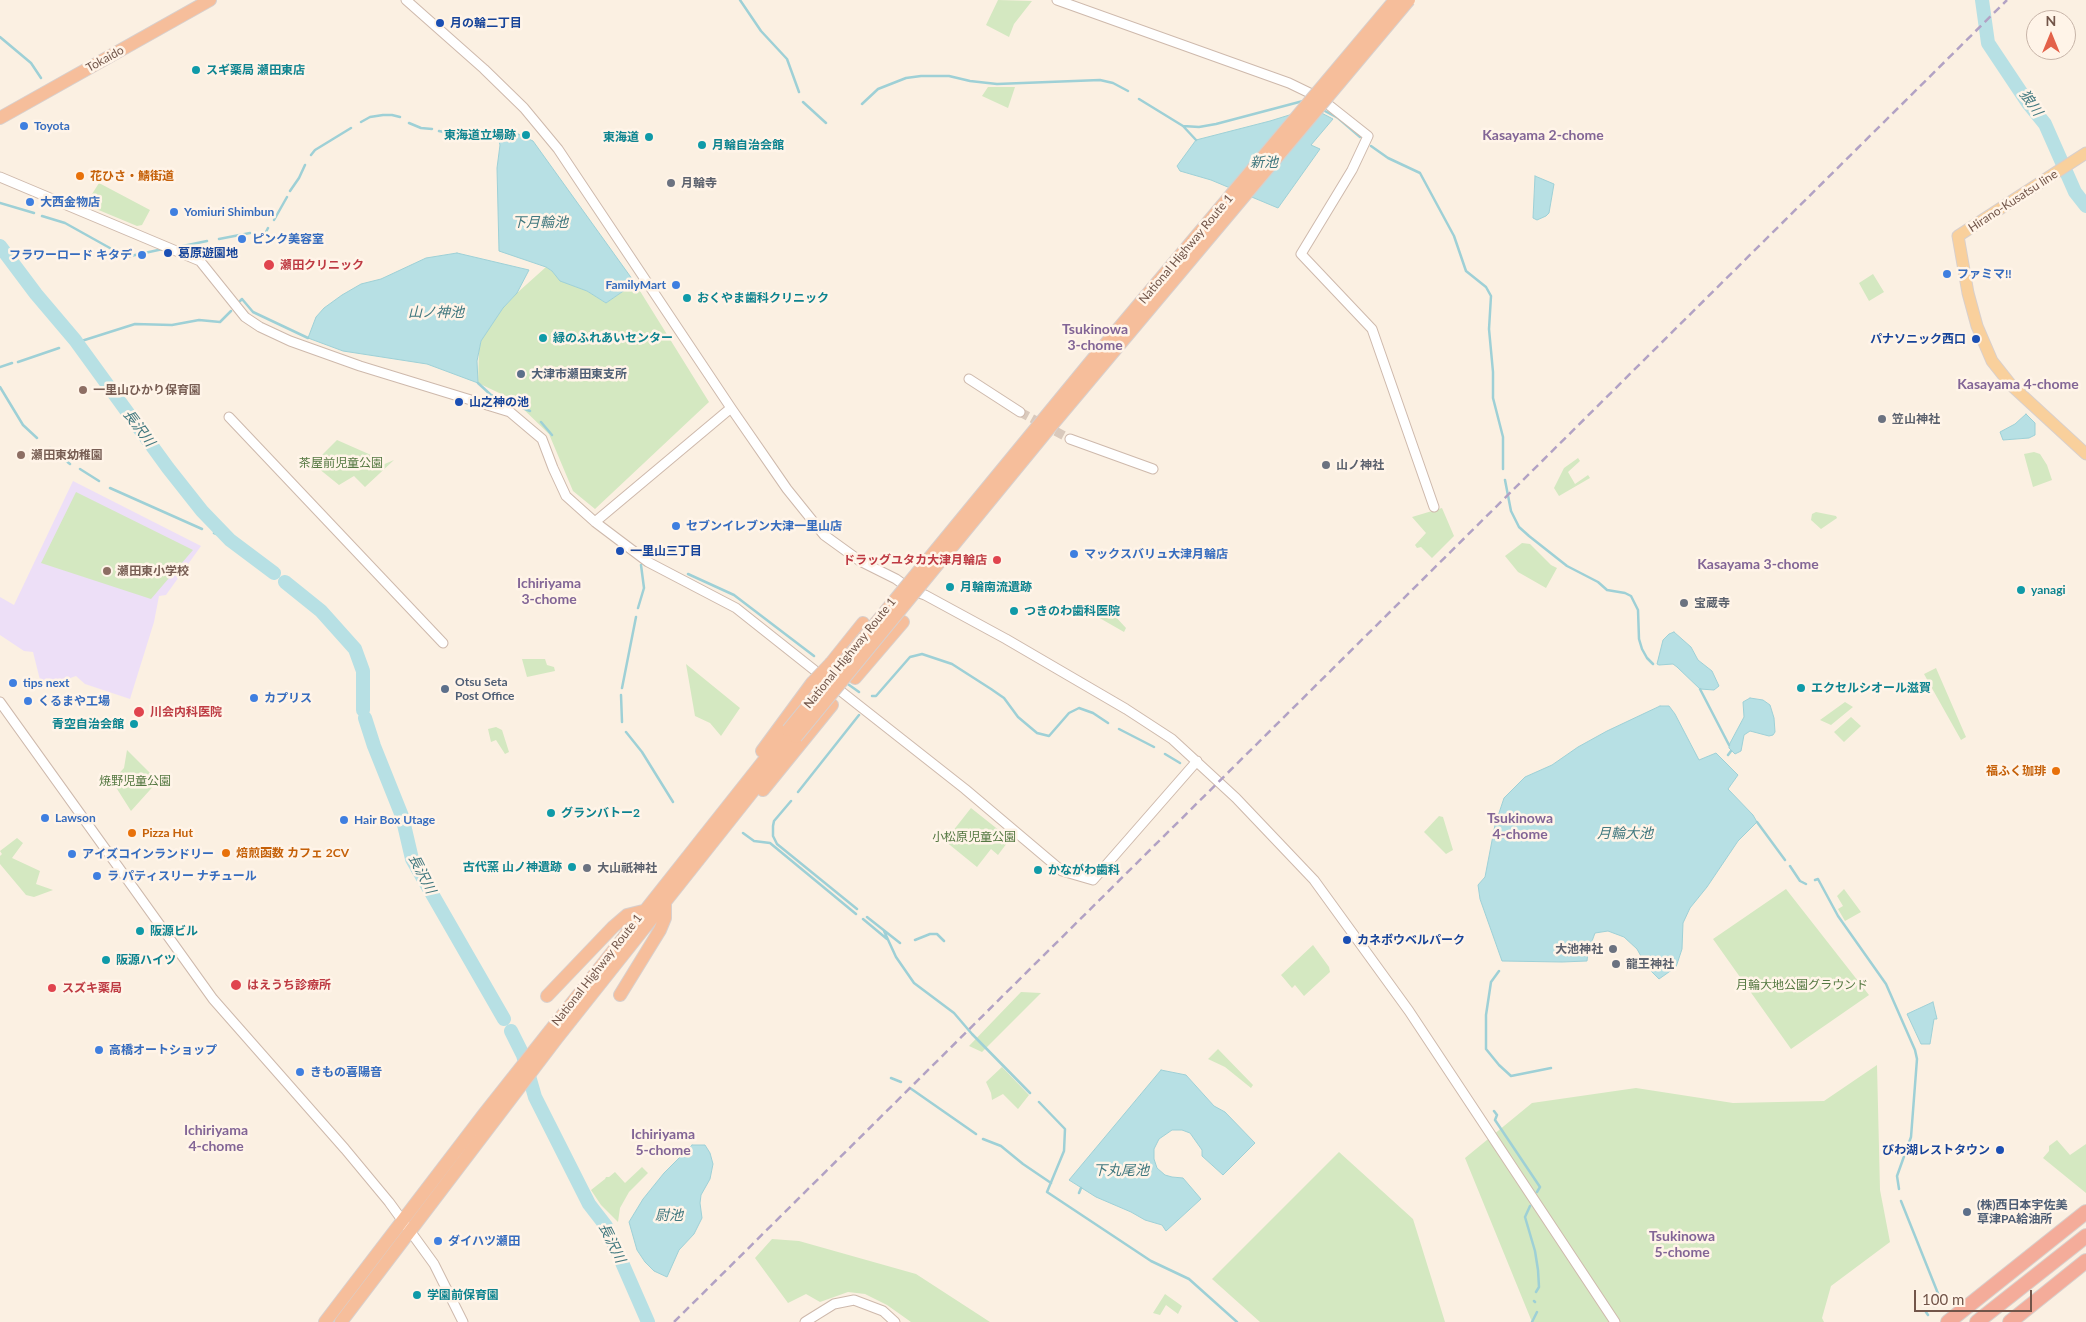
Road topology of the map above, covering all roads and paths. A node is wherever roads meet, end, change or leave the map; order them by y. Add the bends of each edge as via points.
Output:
1 (210, 0) edge
2 (406, 0) edge
3 (1057, 0) edge
4 (1395, 0) edge
5 (1409, 0) edge
6 (0, 118) edge
7 (2086, 153) edge
8 (0, 177) edge
9 (969, 379) dead end
10 (731, 408) junction
11 (1020, 412) tunnel mouth
12 (229, 417) dead end
13 (1070, 439) tunnel mouth
14 (2086, 454) edge
15 (1153, 470) dead end
16 (1434, 506) dead end
17 (595, 522) junction
18 (903, 622) dead end
19 (863, 623) dead end
20 (444, 643) dead end
21 (0, 702) edge
22 (792, 734) junction
23 (770, 762) junction
24 (1197, 762) junction
25 (760, 774) junction
26 (665, 901) junction
27 (643, 911) junction
28 (637, 927) junction
29 (620, 994) dead end
30 (547, 996) dead end
31 (449, 1169) junction
32 (2086, 1212) edge
33 (402, 1220) junction
34 (410, 1231) junction
35 (2086, 1236) edge
36 (2086, 1261) edge
37 (325, 1322) edge
38 (341, 1322) edge
39 (463, 1322) edge
40 (805, 1322) edge
41 (896, 1322) edge
42 (1615, 1322) edge
43 (1948, 1322) edge
44 (1977, 1322) edge
45 (2010, 1322) edge

1 - 6 highway, Tokaido
2 - 10 street via 484,68 548,135
3 - 16 street via 1289,83 1320,98 1368,136 1352,170 1301,254 1372,329
4 - 22 highway, National Highway Route 1, bridge via 1009,460
5 - 22 highway, National Highway Route 1, bridge
7 - 14 main road, Hirano-Kusatsu line via 1958,236 1974,318 1992,361 2011,385
8 - 17 street via 200,261 245,316 260,327 360,366 510,412 542,439 566,496
9 - 11 street
10 - 17 street
10 - 24 street via 787,489 824,535 860,561 1006,639 1126,709 1172,739
12 - 20 street
13 - 15 street
17 - 24 street via 648,562 736,608 972,795 1062,871 1092,880
18 - 23 highway via 832,705
19 - 23 highway, bridge via 812,683
21 - 33 street via 213,999 346,1149
22 - 23 highway, National Highway Route 1
23 - 25 highway, National Highway Route 1
23 - 25 highway
24 - 42 street via 1314,880 1409,1011
25 - 26 highway, National Highway Route 1 via 714,840
25 - 27 highway, National Highway Route 1 via 734,798
26 - 28 highway, National Highway Route 1
26 - 29 highway via 665,918 660,930
27 - 28 highway, National Highway Route 1
27 - 30 highway via 627,915 613,927
28 - 31 highway, National Highway Route 1
31 - 33 highway, National Highway Route 1
31 - 34 highway, National Highway Route 1
32 - 43 highway
33 - 34 street
33 - 37 highway, National Highway Route 1
34 - 38 highway, National Highway Route 1
34 - 39 street via 443,1279
35 - 44 highway
36 - 45 highway
40 - 41 street via 834,1304 854,1300 883,1311

